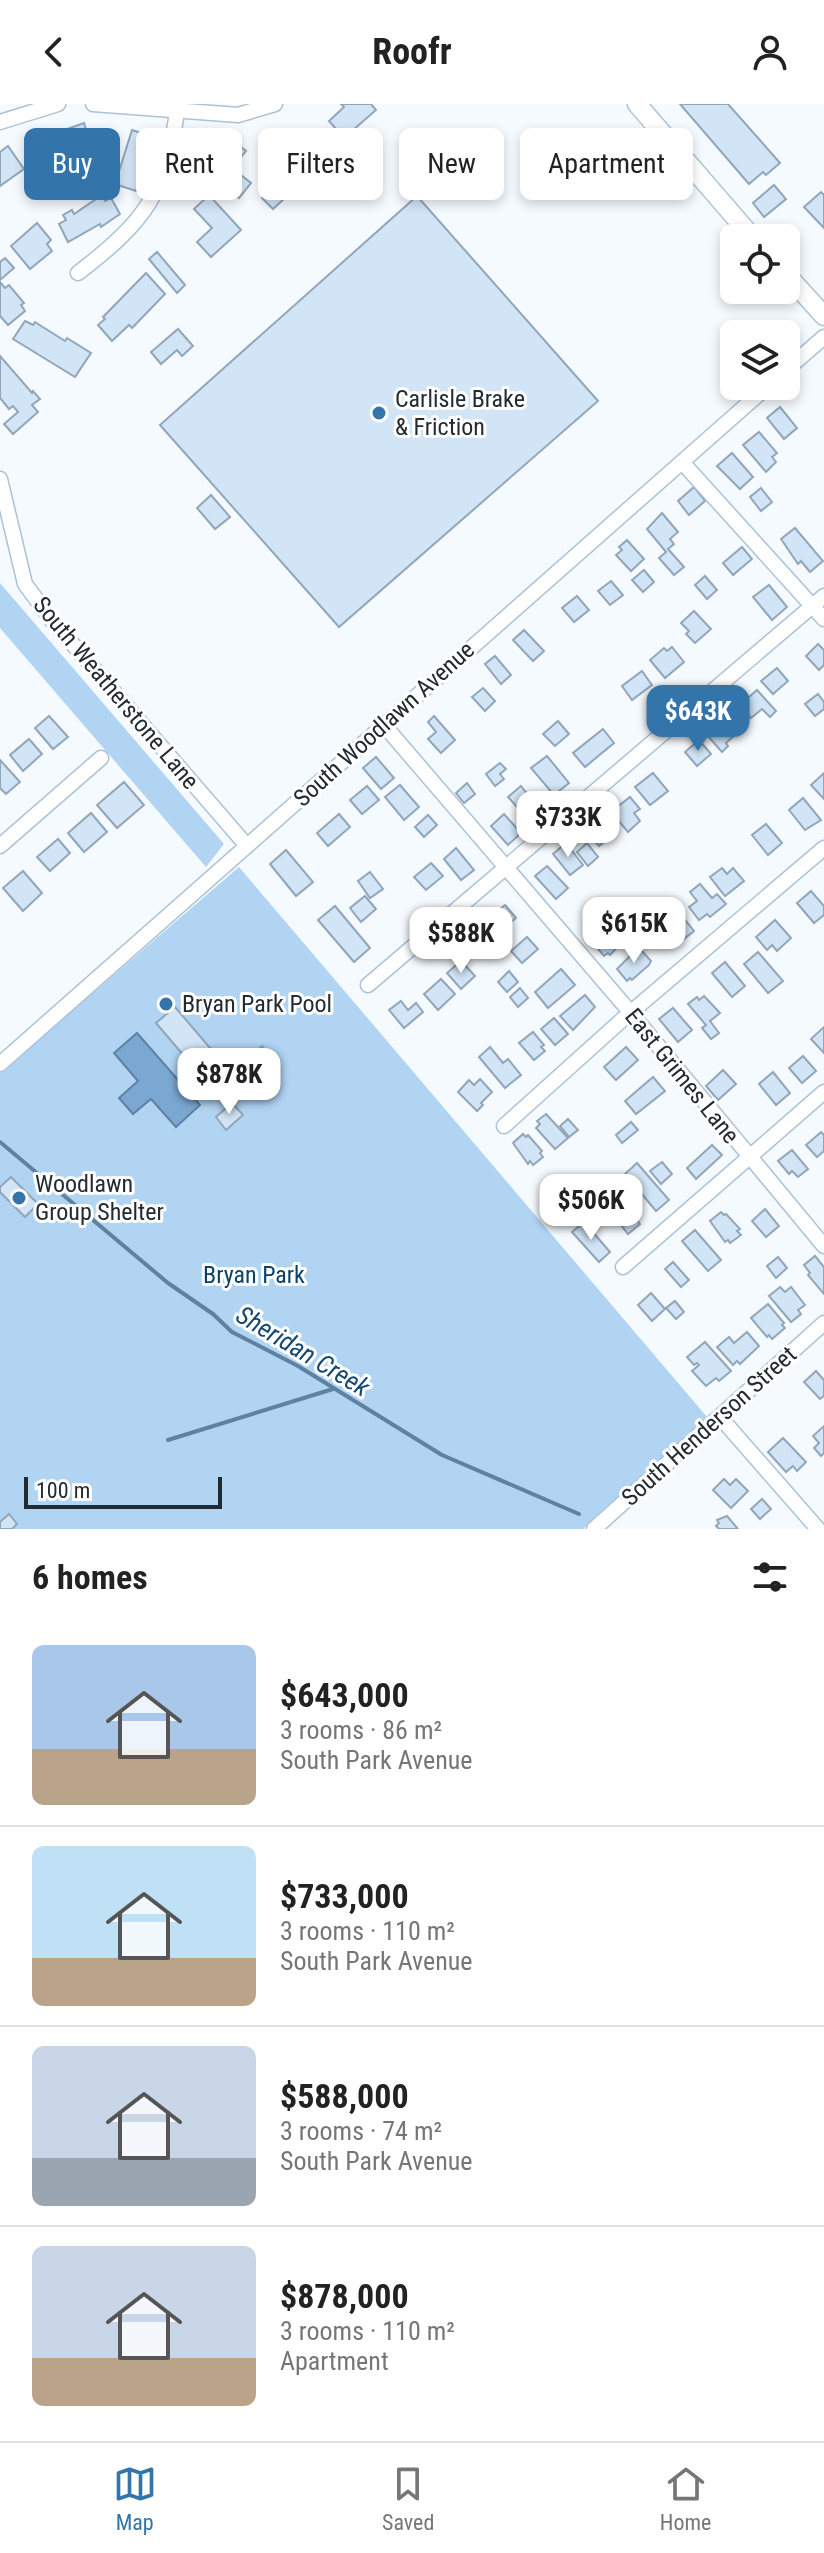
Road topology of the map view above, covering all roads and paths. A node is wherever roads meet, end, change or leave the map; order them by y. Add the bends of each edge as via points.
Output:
1 (58, 104) edge
2 (93, 104) edge
3 (275, 104) edge
4 (637, 104) edge
5 (178, 108) edge
6 (0, 122) edge
7 (741, 224) edge
8 (78, 273) dead end
9 (800, 289) edge
10 (824, 316) edge
11 (824, 337) edge
12 (800, 358) edge
13 (752, 400) edge
14 (682, 462) junction
15 (0, 479) edge
16 (818, 601) edge
17 (824, 619) edge
18 (383, 724) junction
19 (101, 758) dead end
20 (0, 846) edge
21 (247, 846) junction
22 (824, 848) edge
23 (505, 869) junction
24 (368, 985) dead end
25 (631, 1013) junction
26 (0, 1064) edge
27 (824, 1092) edge
28 (504, 1126) dead end
29 (749, 1157) junction
30 (824, 1246) edge
31 (623, 1267) dead end
32 (824, 1323) edge
33 (720, 1417) junction
34 (594, 1529) edge
35 (818, 1529) edge

1 - 6 street
2 - 5 street
3 - 5 street via 238,115
4 - 7 main road
5 - 8 street via 171,153 156,194 135,224
9 - 10 main road
11 - 12 street
13 - 14 street, South Woodlawn Avenue
14 - 16 street
14 - 18 street, South Woodlawn Avenue
15 - 21 street, South Weatherstone Lane via 25,584
16 - 17 street
16 - 23 street
18 - 21 street, South Woodlawn Avenue
18 - 23 street, East Grimes Lane
19 - 20 street
21 - 26 street, South Woodlawn Avenue
22 - 25 street
23 - 24 street
23 - 25 street, East Grimes Lane
25 - 28 street
25 - 29 street, East Grimes Lane
27 - 29 street
29 - 30 street, East Grimes Lane
29 - 31 street
32 - 33 street, South Henderson Street
33 - 34 street, South Henderson Street
33 - 35 street

